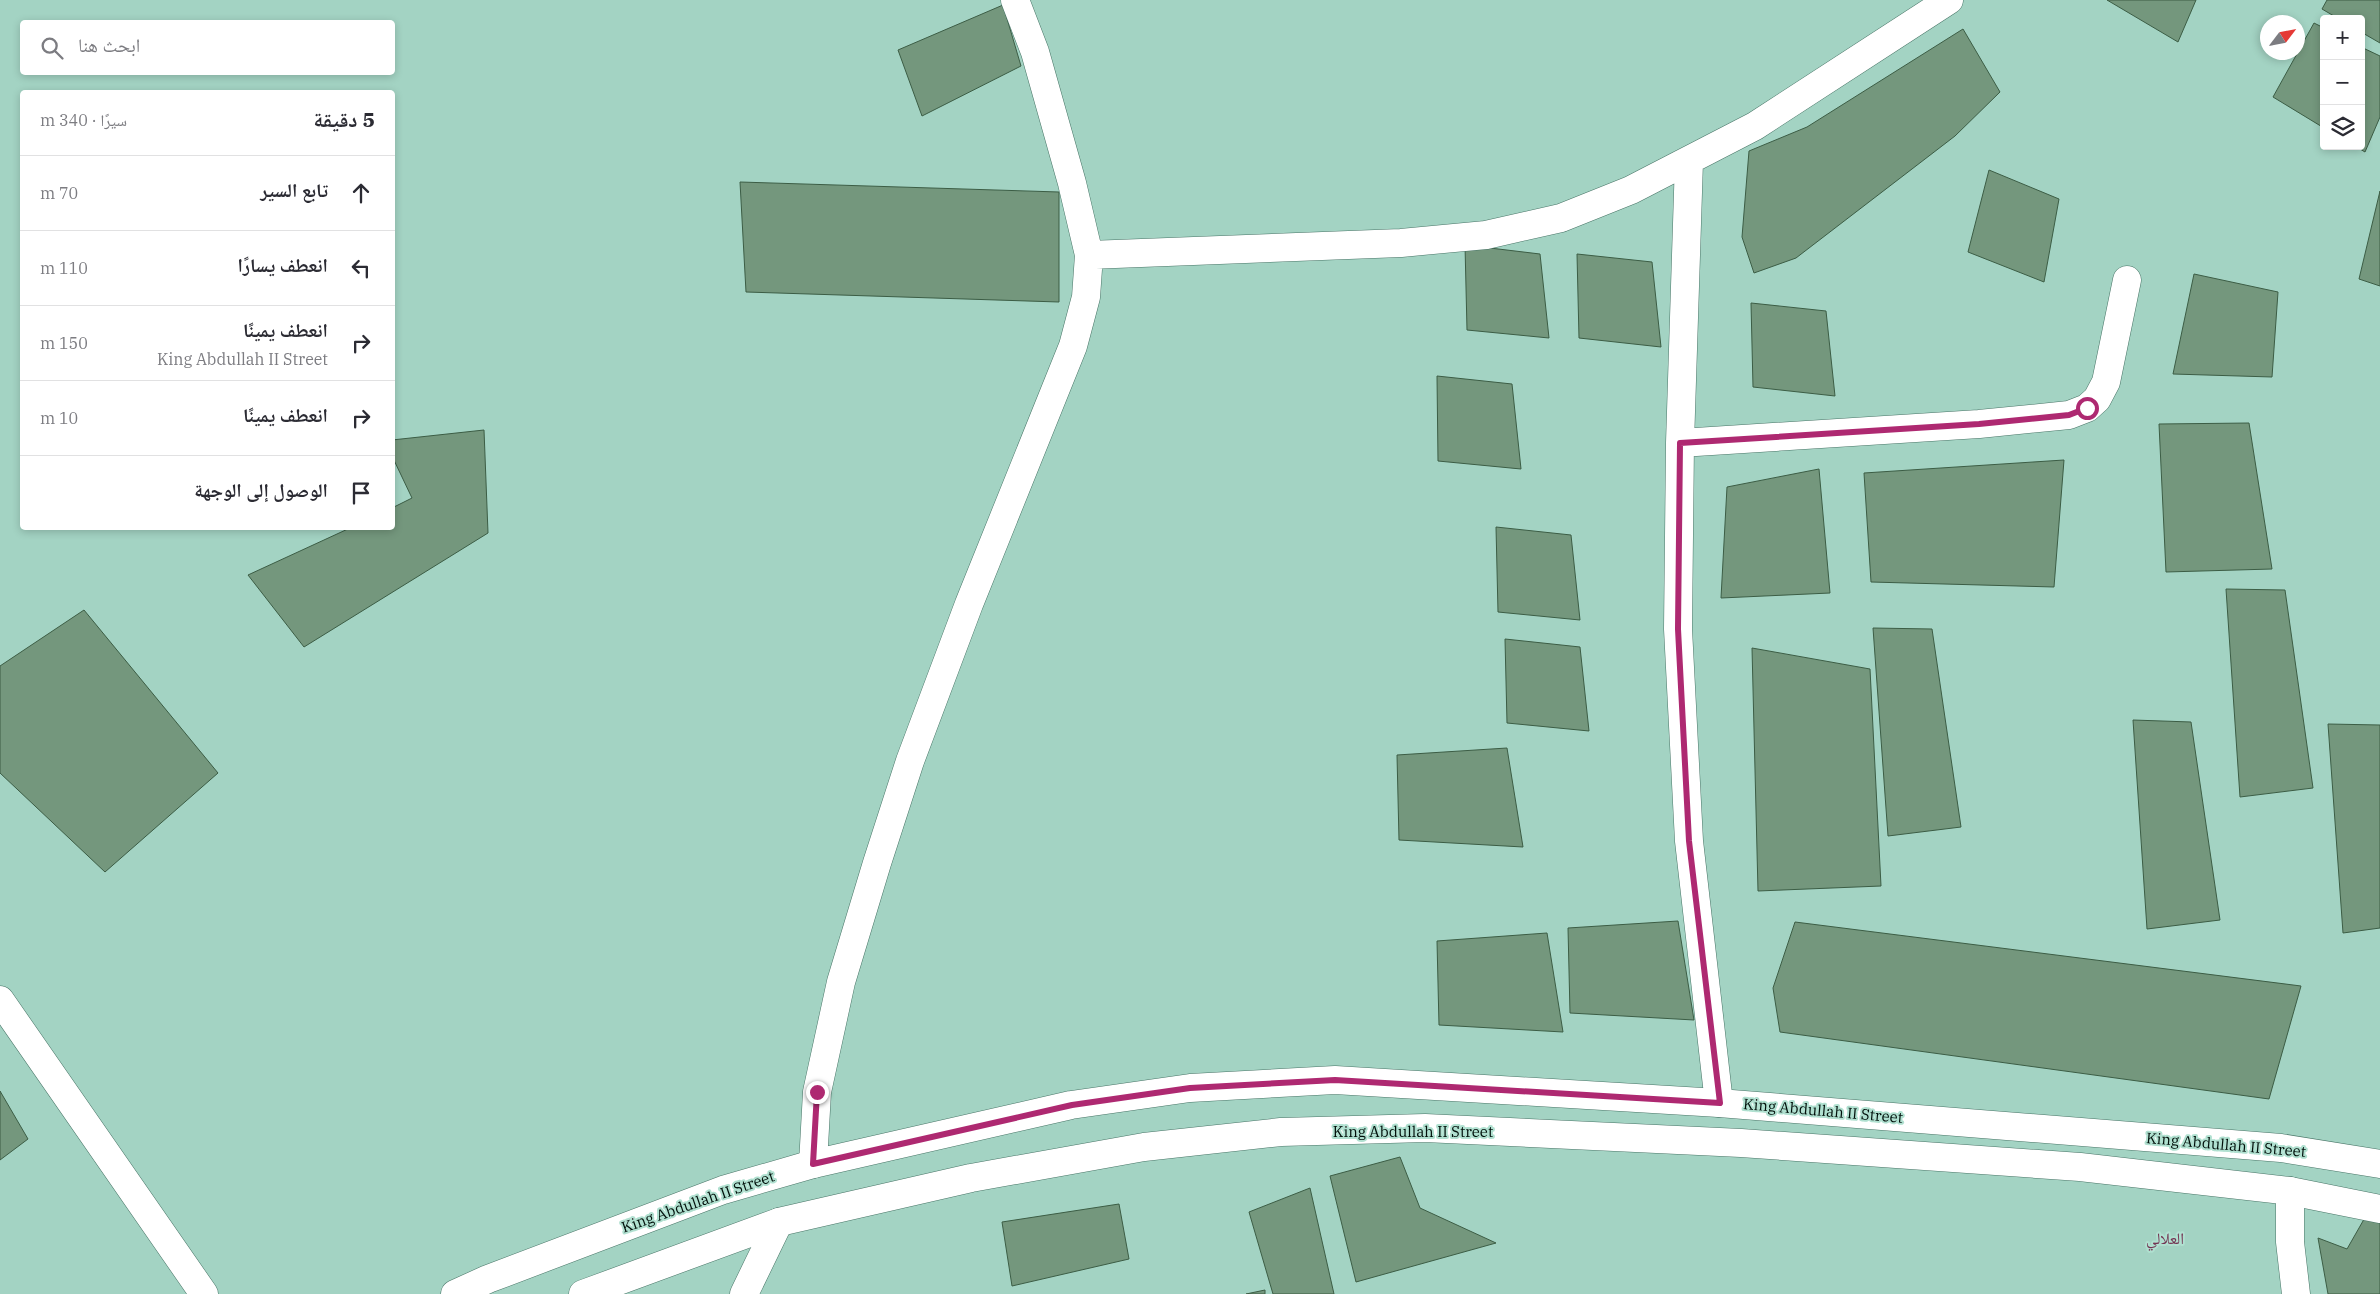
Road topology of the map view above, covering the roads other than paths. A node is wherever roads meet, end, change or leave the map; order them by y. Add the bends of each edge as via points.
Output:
1 (1015, 0) edge
2 (1949, 0) edge
3 (1689, 161) junction
4 (1089, 255) junction
5 (2127, 280) dead end
6 (1680, 443) junction
7 (0, 1000) edge
8 (1720, 1103) junction
9 (813, 1164) junction
10 (2380, 1164) edge
11 (2290, 1191) junction
12 (2380, 1209) edge
13 (778, 1222) junction
14 (204, 1294) edge
15 (455, 1294) edge
16 (584, 1294) edge
17 (744, 1294) edge
18 (2296, 1294) edge

1 - 4 street via 1036,52
2 - 3 street via 1755,126
3 - 4 street via 1631,190 1561,218 1486,235 1401,242
3 - 6 street
4 - 9 street via 1086,297 1073,346 969,604 914,751 841,982 817,1092
5 - 6 street via 2106,382 2097,399 2087,408 2069,415 1979,424
6 - 8 street via 1678,629 1689,841
7 - 14 street
8 - 9 street, King Abdullah II Street via 1335,1080 1190,1088 1072,1105
8 - 10 street, King Abdullah II Street via 2282,1148
9 - 15 street, King Abdullah II Street via 723,1190
11 - 12 street, King Abdullah II Street
11 - 13 street, King Abdullah II Street via 2080,1168 1741,1143 1425,1128 1281,1132 1144,1148 971,1178
11 - 18 street via 2290,1242
13 - 16 street, King Abdullah II Street
13 - 17 street

